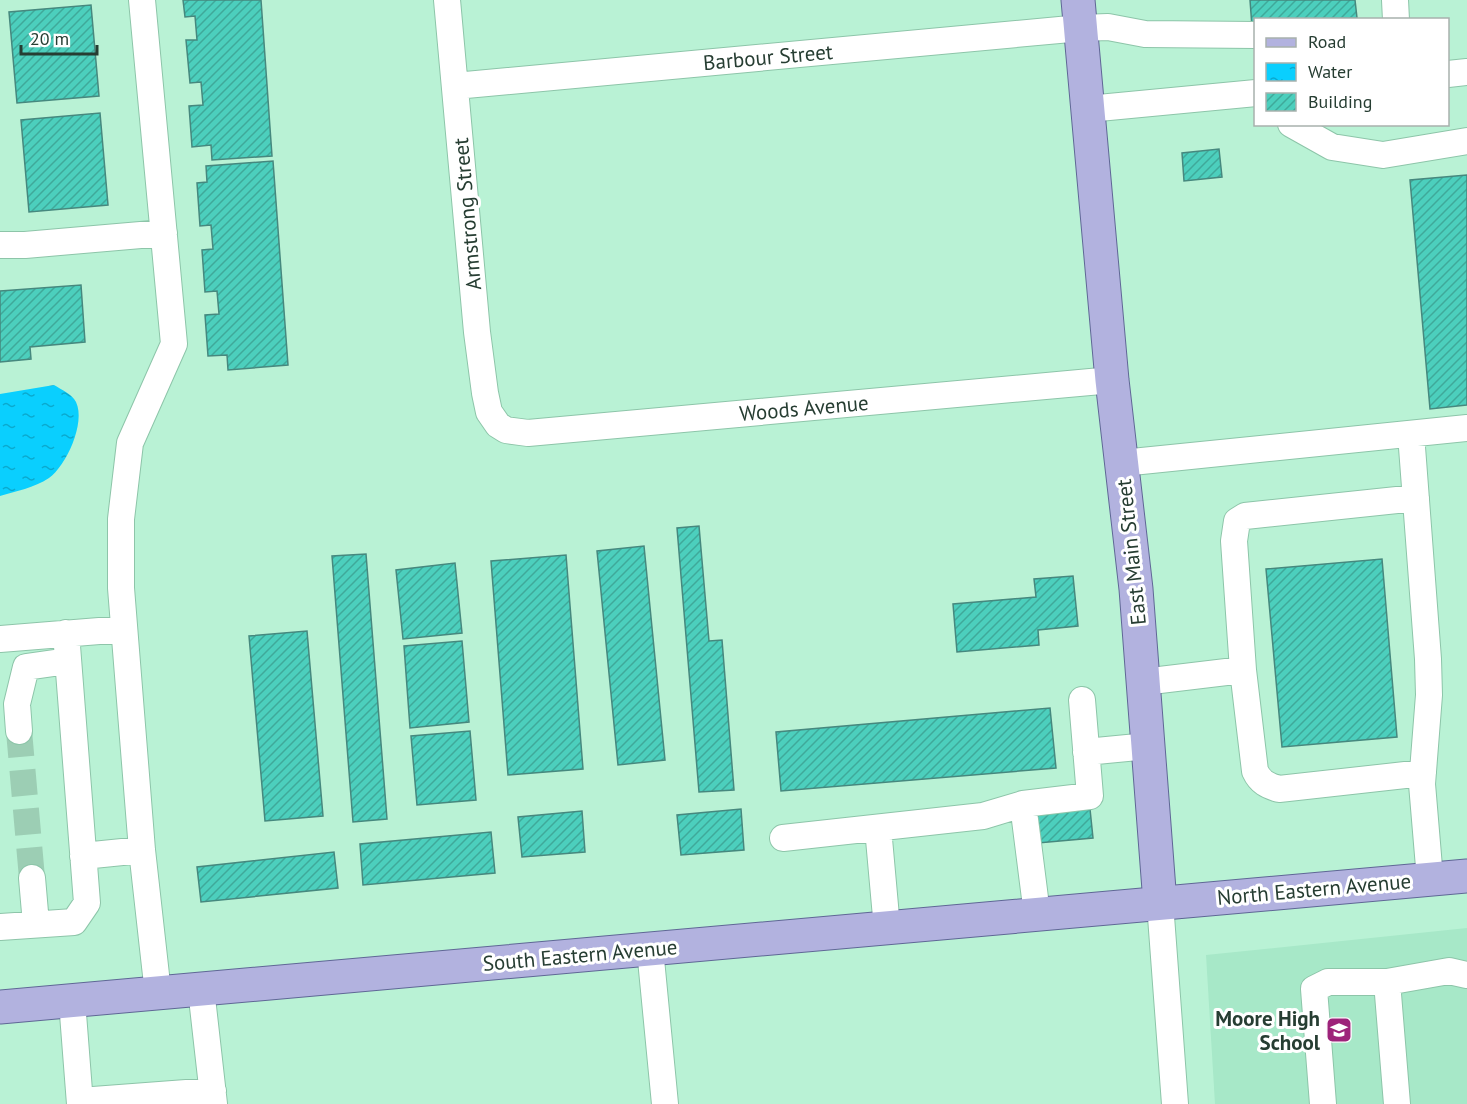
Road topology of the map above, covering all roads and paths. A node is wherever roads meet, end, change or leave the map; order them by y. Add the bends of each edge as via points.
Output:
1 (142, 0) edge
2 (447, 0) edge
3 (1395, 0) edge
4 (1079, 14) edge
5 (1396, 18) edge
6 (1254, 35) edge
7 (1467, 72) edge
8 (1449, 74) edge
9 (455, 86) junction
10 (1254, 93) edge
11 (1088, 109) junction
12 (1295, 126) edge
13 (1467, 141) edge
14 (164, 233) junction
15 (0, 245) edge
16 (1112, 380) junction
17 (498, 425) joint
18 (1467, 428) edge
19 (1411, 434) junction
20 (1122, 464) junction
21 (1416, 498) junction
22 (124, 629) junction
23 (66, 633) junction
24 (0, 639) edge
25 (68, 661) junction
26 (1243, 670) junction
27 (1143, 682) junction
28 (1082, 700) dead end
29 (19, 731) tunnel mouth
30 (1148, 746) junction
31 (1086, 752) junction
32 (1423, 773) junction
33 (1023, 804) junction
34 (878, 828) junction
35 (783, 838) dead end
36 (142, 850) junction
37 (83, 856) junction
38 (1467, 876) edge
39 (32, 878) tunnel mouth
40 (1430, 879) junction
41 (1160, 903) junction
42 (1037, 914) junction
43 (36, 924) junction
44 (0, 927) edge
45 (886, 928) junction
46 (650, 949) junction
47 (1467, 980) edge
48 (1387, 982) junction
49 (201, 989) junction
50 (158, 993) junction
51 (72, 1001) junction
52 (0, 1007) edge
53 (211, 1100) edge
54 (80, 1103) edge
55 (665, 1104) edge
56 (1175, 1104) edge
57 (1323, 1104) edge
58 (1397, 1104) edge

1 - 14 street
2 - 9 street, Armstrong Street
3 - 5 street
4 - 6 street, Barbour Street via 1108,27 1145,34
4 - 9 street, Barbour Street
4 - 11 main road, East Main Street
7 - 8 street
9 - 17 street, Armstrong Street via 477,332 489,412
10 - 11 street
11 - 16 main road, East Main Street
12 - 13 street via 1332,147 1383,155
14 - 15 street
14 - 22 street via 174,344 130,444 121,519
16 - 17 street, Woods Avenue via 528,433
16 - 20 main road, East Main Street
18 - 19 street
19 - 20 street
19 - 21 street
20 - 27 main road, East Main Street
21 - 26 street via 1240,518 1234,541
21 - 32 street via 1429,671
22 - 23 street
22 - 36 street
23 - 24 street
23 - 25 street
25 - 29 street via 26,667 17,704
25 - 37 street
26 - 27 street
26 - 32 street via 1255,771 1270,786 1287,789
27 - 30 main road, East Main Street
28 - 31 street
30 - 31 street
30 - 41 main road, East Main Street
31 - 33 street via 1090,796
32 - 40 street
33 - 34 street via 983,816
33 - 42 street
34 - 35 street
34 - 45 street
36 - 37 street
36 - 50 street
37 - 43 street via 87,903 75,922
38 - 40 main road, North Eastern Avenue
39 - 43 street
40 - 41 main road, North Eastern Avenue
41 - 42 main road, South Eastern Avenue
41 - 56 street, East Main Street
42 - 45 main road, South Eastern Avenue
43 - 44 street
45 - 46 main road, South Eastern Avenue
46 - 49 main road, South Eastern Avenue
46 - 55 street
47 - 48 street via 1449,971
48 - 57 street via 1328,982 1314,989
48 - 58 street
49 - 50 main road, South Eastern Avenue
49 - 53 street
50 - 51 main road, South Eastern Avenue
51 - 52 main road, South Eastern Avenue
51 - 54 street
53 - 54 street

